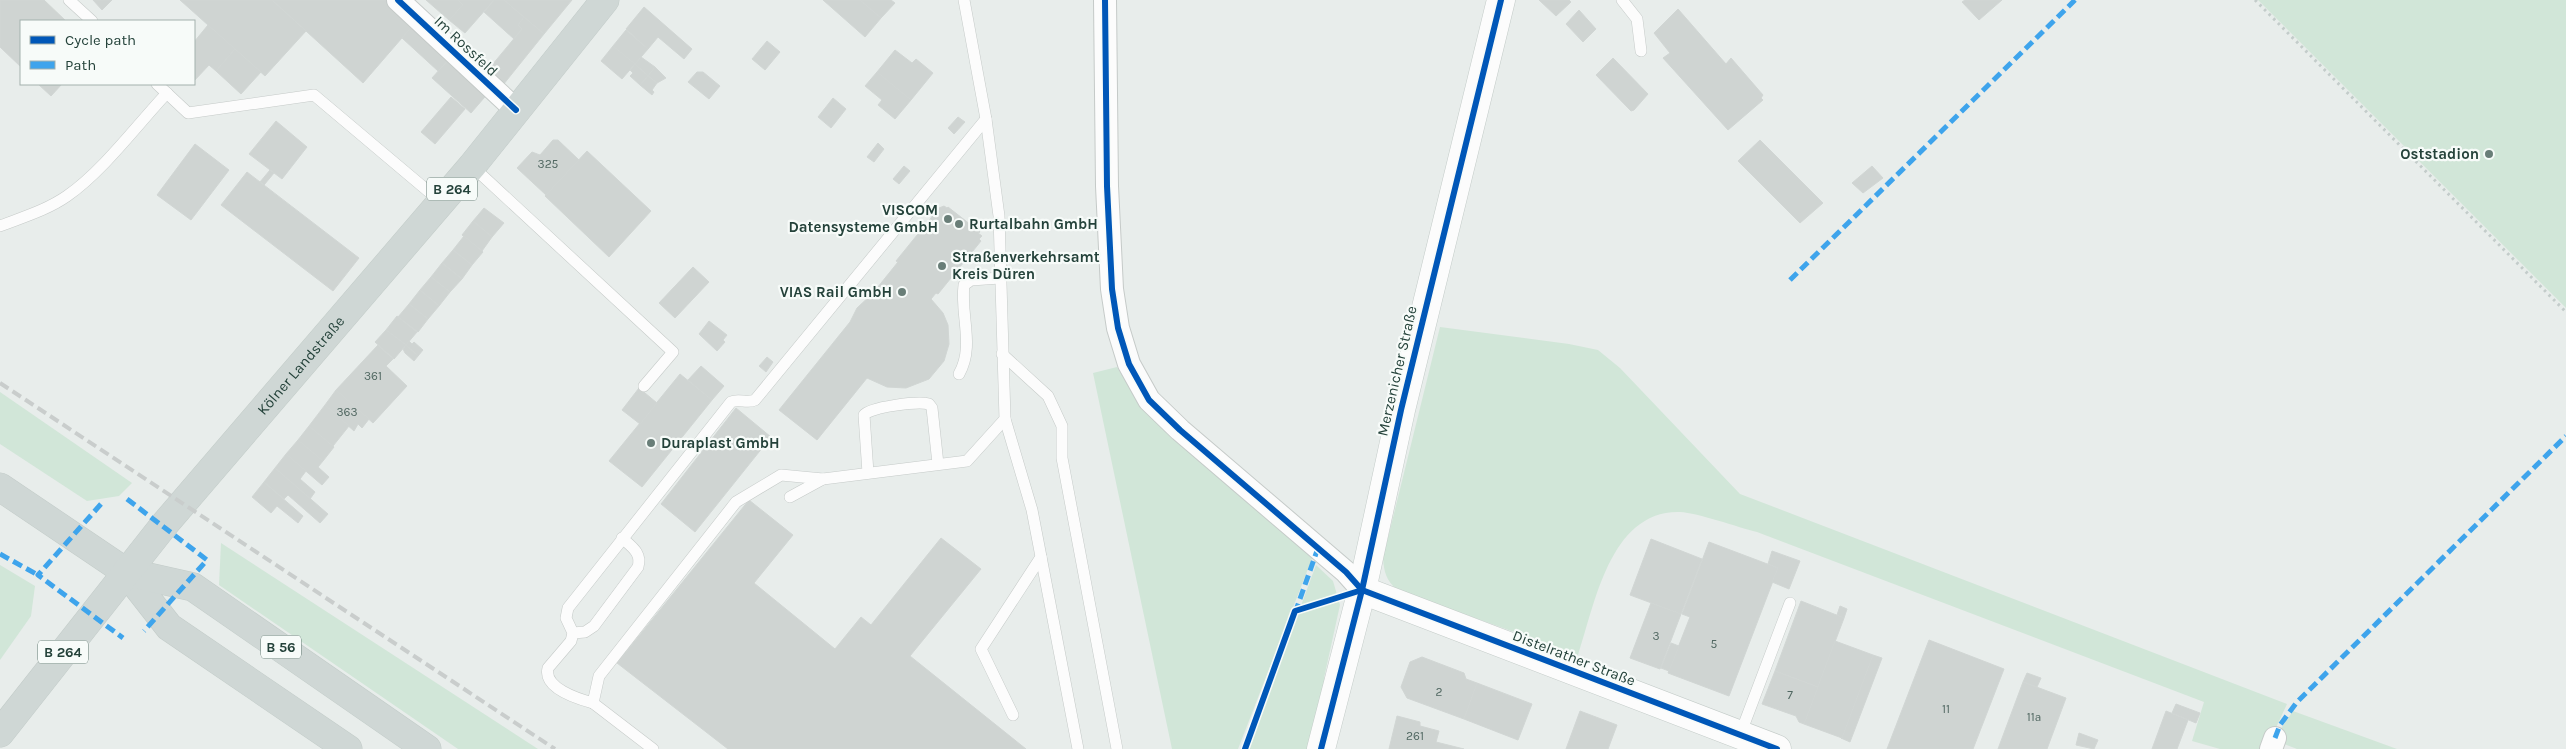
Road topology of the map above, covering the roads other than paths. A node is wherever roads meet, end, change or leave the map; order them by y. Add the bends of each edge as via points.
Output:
1 (69, 0) edge
2 (398, 0) edge
3 (605, 0) edge
4 (964, 0) edge
5 (1105, 0) edge
6 (1501, 0) edge
7 (1622, 0) edge
8 (91, 20) edge
9 (1641, 51) dead end
10 (158, 85) edge
11 (167, 93) junction
12 (516, 110) junction
13 (986, 119) junction
14 (472, 166) junction
15 (441, 202) junction
16 (0, 226) edge
17 (1000, 278) junction
18 (1002, 354) junction
19 (959, 374) dead end
20 (644, 386) dead end
21 (1004, 419) junction
22 (938, 464) junction
23 (868, 473) junction
24 (823, 479) junction
25 (0, 487) edge
26 (790, 497) dead end
27 (622, 538) junction
28 (1041, 557) junction
29 (126, 572) junction
30 (1362, 590) junction
31 (1790, 603) dead end
32 (573, 633) junction
33 (593, 703) junction
34 (1013, 715) dead end
35 (0, 733) edge
36 (1740, 735) junction
37 (348, 749) edge
38 (427, 749) edge
39 (653, 749) edge
40 (1078, 749) edge
41 (1117, 749) edge
42 (1321, 749) edge
43 (1777, 749) edge

1 - 8 lane
2 - 12 street, Im Rossfeld
3 - 12 main road, Kölner Landstraße / B 264
4 - 13 lane
5 - 30 street via 1107,186 1112,289 1118,328 1129,364 1149,400 1346,572
6 - 30 street, Merzenicher Straße via 1403,400
7 - 9 lane via 1637,19
10 - 11 lane
11 - 15 lane via 188,113 314,95
11 - 16 lane via 86,181 50,206
12 - 14 main road, Kölner Landstraße / B 264
13 - 17 lane via 999,216
13 - 27 lane via 761,394 750,402 731,402
14 - 15 main road, Kölner Landstraße / B 264
14 - 20 lane via 673,352
15 - 29 main road, Kölner Landstraße / B 264
17 - 18 lane
17 - 19 lane via 971,280 964,285 966,359
18 - 21 lane
18 - 41 lane via 1048,396 1062,426 1062,458
21 - 22 lane via 967,461
21 - 28 lane via 1032,510
22 - 23 lane
22 - 23 lane via 929,404 878,408 864,416
23 - 24 lane
24 - 26 lane
24 - 33 lane via 781,475 736,502 599,676
25 - 29 main road, B 56
27 - 32 lane via 568,608 566,618
27 - 32 lane via 637,551 638,567 594,626 585,632
28 - 34 lane via 980,649
28 - 40 lane
29 - 35 main road, Kölner Landstraße / B 264
29 - 37 main road, B 56 via 169,627
29 - 38 main road, B 56 via 194,587
30 - 36 street, Distelrather Straße
30 - 42 street, Merzenicher Straße
31 - 36 lane
32 - 33 lane via 571,641 546,674 565,692
33 - 39 lane
36 - 43 street, Distelrather Straße

